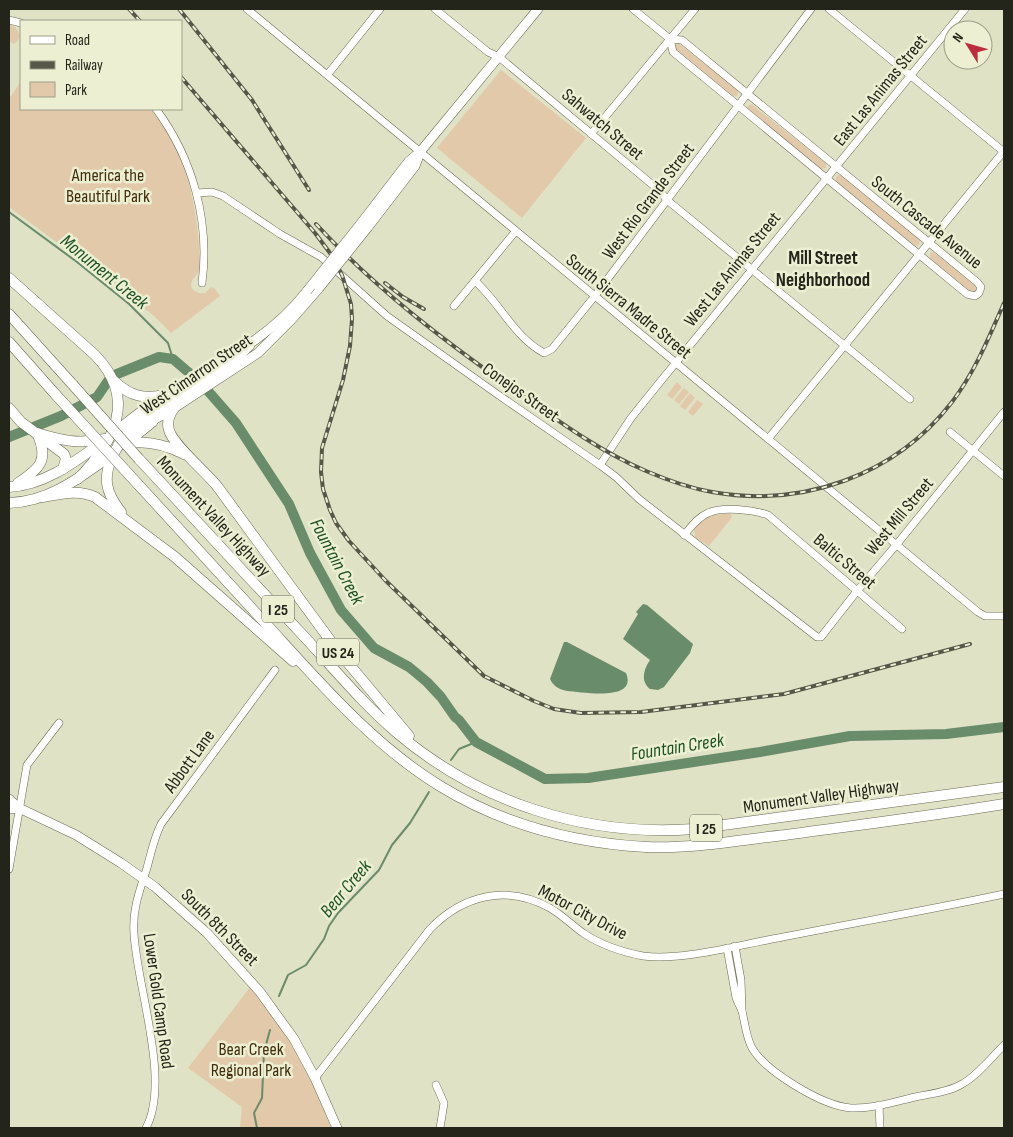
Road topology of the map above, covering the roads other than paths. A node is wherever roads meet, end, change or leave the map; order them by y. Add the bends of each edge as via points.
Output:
1 (247, 9) edge
2 (380, 9) edge
3 (435, 9) edge
4 (538, 9) edge
5 (633, 9) edge
6 (695, 9) edge
7 (811, 9) edge
8 (829, 9) edge
9 (965, 9) edge
10 (670, 39) junction
11 (498, 57) junction
12 (328, 74) junction
13 (912, 76) junction
14 (747, 94) junction
15 (738, 106) junction
16 (157, 110) edge
17 (591, 134) junction
18 (420, 152) junction
19 (1004, 152) edge
20 (836, 167) junction
21 (827, 178) junction
22 (197, 193) junction
23 (667, 200) junction
24 (365, 224) junction
25 (515, 232) junction
26 (928, 243) junction
27 (920, 254) junction
28 (751, 269) junction
29 (9, 278) edge
30 (475, 281) junction
31 (202, 283) dead end
32 (594, 297) junction
33 (454, 306) dead end
34 (9, 314) edge
35 (9, 342) edge
36 (249, 346) joint
37 (845, 346) junction
38 (676, 362) junction
39 (122, 393) junction
40 (910, 399) dead end
41 (169, 403) junction
42 (12, 412) edge
43 (1004, 412) edge
44 (131, 429) junction
45 (950, 432) dead end
46 (43, 437) junction
47 (768, 439) junction
48 (108, 440) junction
49 (120, 447) junction
50 (973, 451) junction
51 (187, 455) junction
52 (600, 465) junction
53 (64, 469) junction
54 (1004, 476) edge
55 (78, 479) junction
56 (11, 487) edge
57 (43, 497) junction
58 (9, 503) edge
59 (130, 522) junction
60 (684, 535) junction
61 (897, 544) junction
62 (857, 591) junction
63 (1001, 616) edge
64 (902, 629) dead end
65 (817, 637) joint
66 (275, 670) dead end
67 (326, 689) junction
68 (59, 723) dead end
69 (422, 752) junction
70 (1004, 787) edge
71 (9, 799) edge
72 (1004, 804) edge
73 (19, 808) junction
74 (9, 809) edge
75 (9, 869) edge
76 (144, 878) junction
77 (1004, 894) edge
78 (731, 947) junction
79 (1004, 1045) edge
80 (315, 1078) junction
81 (436, 1085) dead end
82 (879, 1105) junction
83 (146, 1128) edge
84 (337, 1128) edge
85 (440, 1128) edge
86 (880, 1128) edge

1 - 12 street, South Sierra Madre Street
2 - 12 street
3 - 11 street, Sahwatch Street
4 - 11 main road, West Cimarron Street
5 - 10 street, South Cascade Avenue
6 - 10 street
7 - 14 street, West Rio Grande Street
8 - 13 street
9 - 13 street, East Las Animas Street
10 - 14 street, South Cascade Avenue via 682,40
10 - 15 street, South Cascade Avenue via 672,52
10 - 17 street
11 - 17 street, Sahwatch Street
11 - 18 main road, West Cimarron Street
12 - 18 street, South Sierra Madre Street
13 - 19 street
13 - 20 street, East Las Animas Street
14 - 15 street, West Rio Grande Street
14 - 20 street, South Cascade Avenue
15 - 21 street, South Cascade Avenue
15 - 23 street, West Rio Grande Street
16 - 22 street via 181,150
17 - 23 street, Sahwatch Street
18 - 24 main road, West Cimarron Street via 409,161
18 - 25 street, South Sierra Madre Street
19 - 26 street
20 - 21 street, West Las Animas Street
20 - 26 street, South Cascade Avenue
21 - 27 street, South Cascade Avenue
21 - 28 street, West Las Animas Street
22 - 31 street via 203,237
22 - 52 street, Conejos Street via 212,192 223,196 321,257 387,316
23 - 28 street, Sahwatch Street
23 - 32 street, West Rio Grande Street
24 - 36 main road, West Cimarron Street, bridge via 285,316
24 - 41 main road, West Cimarron Street, bridge via 319,288 277,335 248,360
25 - 30 street
25 - 32 street, South Sierra Madre Street
26 - 27 street
26 - 27 street, South Cascade Avenue via 977,282 981,287 979,293 975,296 968,294
27 - 37 street
28 - 37 street, Sahwatch Street
28 - 38 street, West Las Animas Street
29 - 39 highway via 102,363
30 - 32 street, West Rio Grande Street via 507,319 544,354 552,349
30 - 33 street
32 - 38 street, South Sierra Madre Street
34 - 69 highway, Monument Valley Highway / I 25, bridge via 371,708
35 - 67 highway, Monument Valley Highway / I 25, bridge
36 - 41 highway
37 - 40 street, Sahwatch Street
37 - 47 street
38 - 47 street, South Sierra Madre Street
38 - 52 street, West Las Animas Street via 631,418
39 - 41 highway
39 - 48 highway
41 - 44 highway via 145,416
41 - 48 main road, West Cimarron Street
41 - 49 main road, West Cimarron Street
41 - 51 highway via 168,428
42 - 46 highway
43 - 50 street, West Mill Street
44 - 48 highway
44 - 49 highway
45 - 50 street
46 - 48 highway via 75,442
46 - 53 highway via 64,454
46 - 56 highway via 41,463
47 - 61 street, South Sierra Madre Street
48 - 49 highway, US 24
48 - 53 highway, West Cimarron Street
48 - 55 highway via 92,465
49 - 51 highway, US 24 via 164,445
49 - 55 highway, West Cimarron Street
49 - 59 highway via 108,470 107,487 115,504
50 - 54 street
50 - 61 street, West Mill Street
51 - 69 highway, US 24 via 217,486 338,651
52 - 60 street, Conejos Street
53 - 56 highway, West Cimarron Street
55 - 57 highway, West Cimarron Street
57 - 58 highway, West Cimarron Street / US 24
57 - 59 highway, US 24 via 75,492 88,494
59 - 67 highway, US 24
60 - 62 street, Baltic Street via 703,516 716,510 768,515
60 - 65 street, Conejos Street
61 - 62 street, West Mill Street
61 - 63 street, South Sierra Madre Street via 978,612 985,616
62 - 64 street, Baltic Street
62 - 65 street, West Mill Street
66 - 76 street, Abbott Lane via 161,824
67 - 72 highway, Monument Valley Highway / I 25 via 365,727 440,786 516,821 589,841 648,847 696,846
68 - 73 street via 29,761
69 - 70 highway, Monument Valley Highway / I 25 via 450,772 516,803 576,822 623,829 694,829
71 - 73 main road, South 8th Street
73 - 74 main road
73 - 75 street
73 - 76 main road, South 8th Street via 88,842
76 - 80 main road, South 8th Street via 207,933 260,992 294,1039
76 - 83 street, Lower Gold Camp Road via 135,906 134,926 155,1077 153,1112
77 - 78 street, Motor City Drive
78 - 80 street, Motor City Drive via 677,956 637,955 595,940 551,909 532,900 504,896 478,898 451,909 430,929
78 - 82 street via 736,998 752,1047 760,1059 828,1104 850,1108
79 - 82 street via 973,1076 955,1088
80 - 84 main road, South 8th Street
81 - 85 street via 444,1103
82 - 86 street

